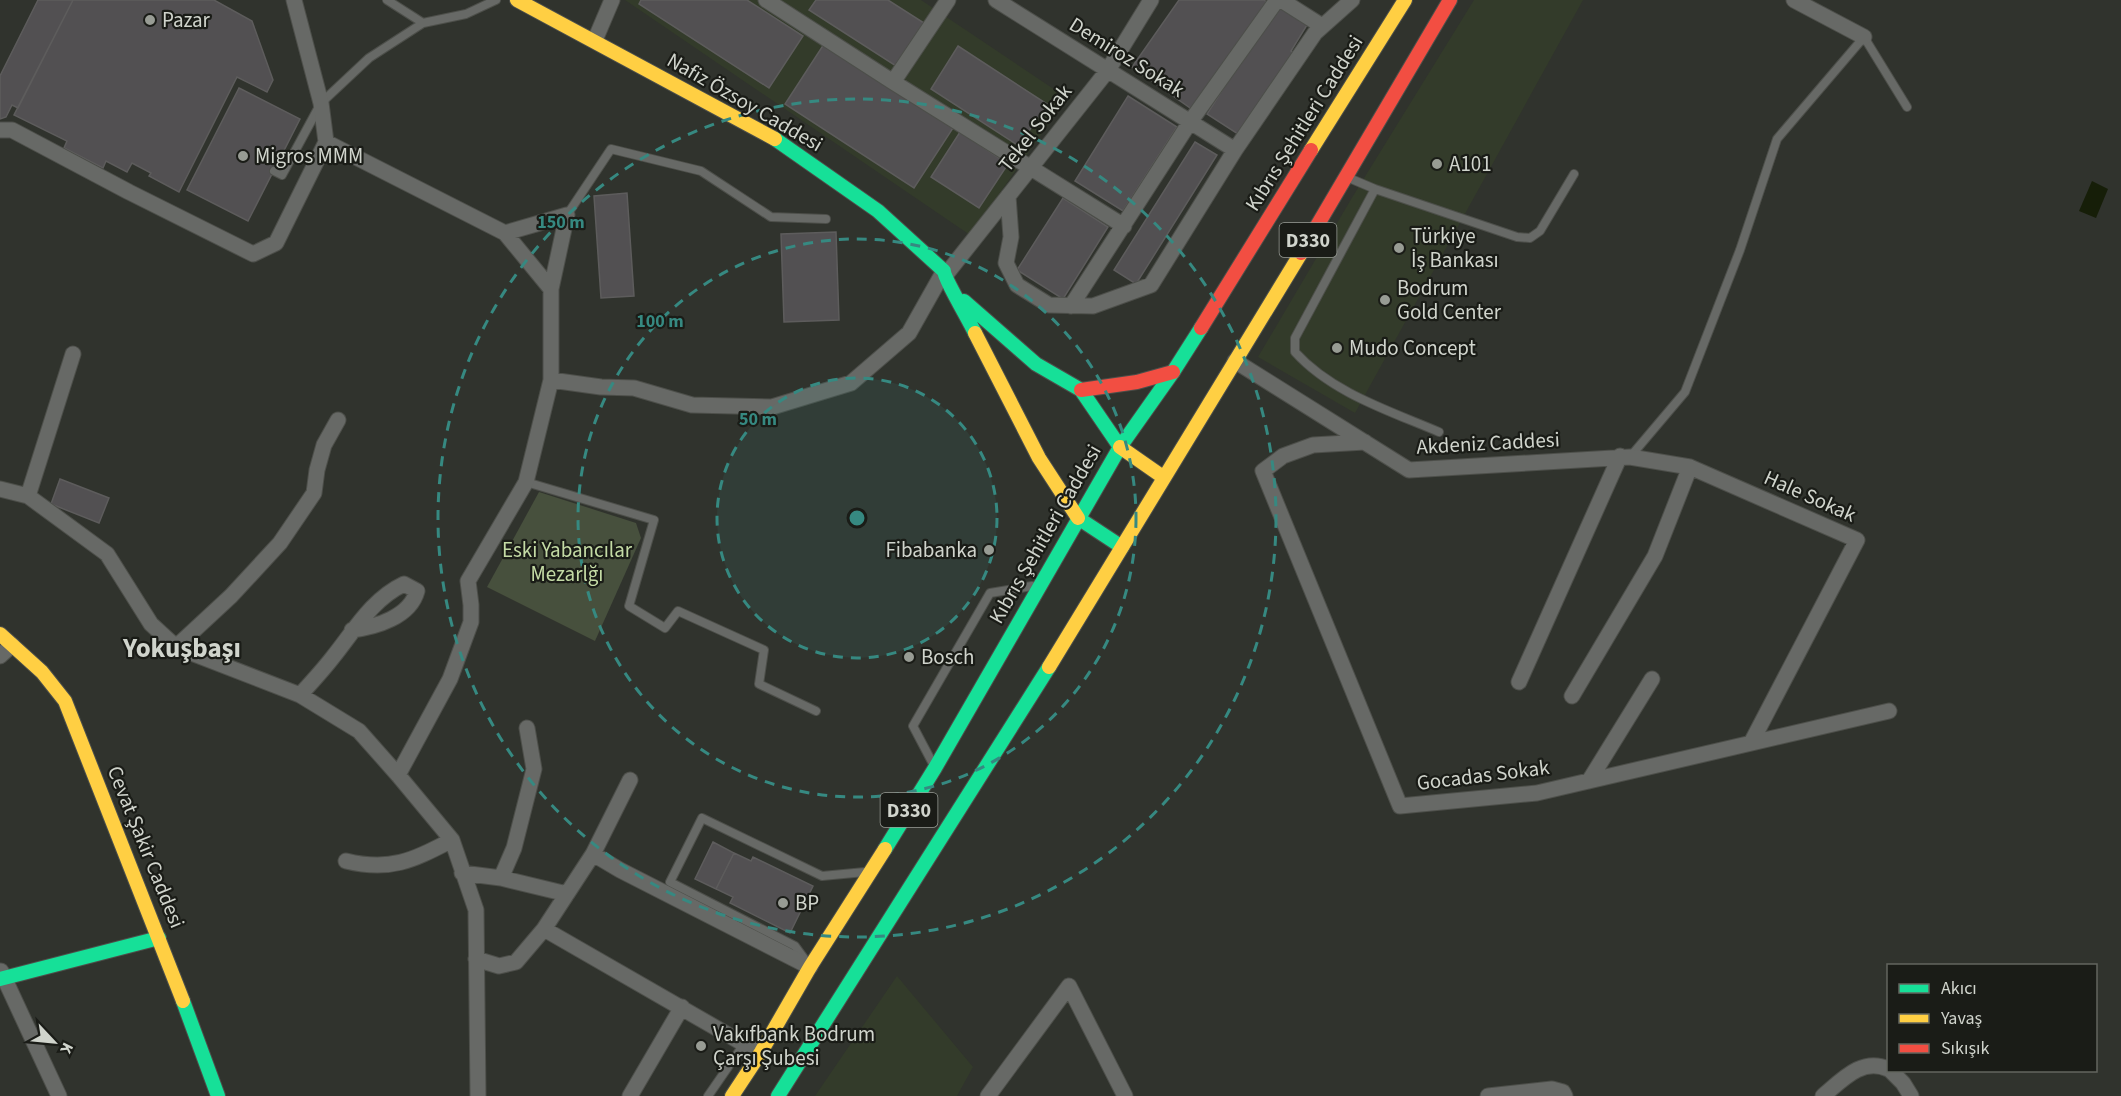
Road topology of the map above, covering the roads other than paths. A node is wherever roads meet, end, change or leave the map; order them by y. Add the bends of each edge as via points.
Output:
1 (294, 0) edge
2 (387, 0) edge
3 (496, 0) edge
4 (517, 0) edge
5 (612, 0) edge
6 (766, 0) edge
7 (948, 0) edge
8 (996, 0) edge
9 (1151, 0) edge
10 (1279, 0) edge
11 (1352, 0) edge
12 (1405, 0) edge
13 (1450, 0) edge
14 (1794, 0) edge
15 (782, 4) edge
16 (423, 23) junction
17 (1322, 26) junction
18 (1864, 37) junction
19 (595, 40) junction
20 (1108, 70) junction
21 (893, 82) junction
22 (321, 103) junction
23 (1907, 107) dead end
24 (1190, 122) junction
25 (0, 130) edge
26 (326, 142) junction
27 (1235, 150) junction
28 (1030, 168) junction
29 (274, 171) dead end
30 (1574, 174) dead end
31 (1345, 176) junction
32 (1375, 189) junction
33 (1008, 196) junction
34 (567, 215) junction
35 (826, 219) dead end
36 (1124, 226) junction
37 (505, 234) junction
38 (944, 274) junction
39 (551, 289) junction
40 (955, 293) junction
41 (1071, 306) junction
42 (73, 354) dead end
43 (1235, 361) junction
44 (1173, 372) junction
45 (551, 380) junction
46 (1081, 390) junction
47 (338, 420) dead end
48 (1439, 432) dead end
49 (1365, 442) junction
50 (1120, 447) junction
51 (1625, 456) junction
52 (1690, 467) junction
53 (1163, 477) junction
54 (526, 482) junction
55 (0, 489) edge
56 (28, 496) junction
57 (1078, 518) junction
58 (1122, 547) junction
59 (1039, 585) junction
60 (352, 630) dead end
61 (0, 634) edge
62 (12, 645) junction
63 (176, 646) junction
64 (0, 656) edge
65 (1652, 679) dead end
66 (1520, 682) dead end
67 (300, 695) junction
68 (1572, 696) dead end
69 (816, 711) dead end
70 (1889, 711) dead end
71 (528, 728) dead end
72 (1751, 743) junction
73 (935, 768) junction
74 (398, 775) junction
75 (630, 780) dead end
76 (1589, 781) junction
77 (452, 840) junction
78 (593, 854) junction
79 (346, 861) dead end
80 (872, 872) junction
81 (462, 873) junction
82 (501, 878) junction
83 (567, 894) junction
84 (544, 929) junction
85 (159, 938) junction
86 (476, 959) junction
87 (810, 968) junction
88 (1, 975) edge
89 (682, 1007) junction
90 (744, 1044) junction
91 (761, 1052) junction
92 (1887, 1069) edge
93 (1891, 1072) edge
94 (783, 1094) edge
95 (58, 1096) edge
96 (218, 1096) edge
97 (478, 1096) edge
98 (630, 1096) edge
99 (708, 1096) edge
100 (732, 1096) edge
101 (988, 1096) edge
102 (1125, 1096) edge
103 (1488, 1096) edge
104 (1565, 1096) edge
105 (1823, 1096) edge
106 (1911, 1096) edge

1 - 22 street
2 - 16 lane
3 - 16 lane via 466,14
4 - 19 main road, Nafiz Özsoy Caddesi
5 - 19 street
6 - 15 street
7 - 21 street
8 - 20 street, Demiroz Sokak
9 - 20 street, Tekel Sokak
10 - 17 street
10 - 24 street
11 - 17 street
12 - 44 main road, Kıbrıs Şehitleri Caddesi / D330
13 - 31 main road, D330
14 - 18 street
15 - 21 street
16 - 22 lane via 369,58
17 - 27 street
18 - 23 lane
18 - 51 lane via 1777,139 1740,250 1685,392
19 - 38 main road, Nafiz Özsoy Caddesi via 779,141 878,211
20 - 24 street, Demiroz Sokak
20 - 28 street, Tekel Sokak
21 - 28 street
22 - 26 street
22 - 29 lane via 282,175
24 - 27 street, Demiroz Sokak
24 - 36 street
25 - 26 street via 12,130 253,254 276,243
26 - 37 street
27 - 41 street via 1151,285 1093,306
28 - 33 street, Tekel Sokak
28 - 36 street
30 - 32 lane via 1540,231 1530,238
31 - 32 lane
31 - 43 main road, D330
32 - 48 lane via 1295,338 1295,352 1335,385
33 - 38 street, Tekel Sokak
33 - 41 street via 1011,237 1006,263 1017,285 1049,305
34 - 35 lane via 611,148 701,171 771,217
34 - 37 street
34 - 39 street
36 - 41 street
37 - 39 street
38 - 40 main road, Nafiz Özsoy Caddesi
38 - 45 street, Tekel Sokak via 909,333 851,383 772,407 692,405 634,388
39 - 45 street
40 - 46 main road, Nafiz Özsoy Caddesi via 1036,364
40 - 57 main road, Nafiz Özsoy Caddesi via 1039,458
42 - 56 street
43 - 49 street, Akdeniz Caddesi
43 - 53 main road, D330
44 - 46 main road
44 - 50 main road, Kıbrıs Şehitleri Caddesi / D330
45 - 54 street
46 - 50 main road, Nafiz Özsoy Caddesi
47 - 63 street via 324,445 314,493 280,543 231,596
49 - 51 street, Akdeniz Caddesi via 1409,470
49 - 76 street, Gocadas Sokak via 1313,445 1283,456 1263,471 1400,806 1537,793
50 - 53 main road
50 - 57 main road, Kıbrıs Şehitleri Caddesi / D330
51 - 52 street, Hale Sokak
51 - 66 street
52 - 68 street via 1655,556
52 - 72 street, Hale Sokak via 1857,540
53 - 58 main road, D330
54 - 69 lane via 654,520 629,606 665,628 678,611 764,650 759,684
54 - 74 street via 468,581 471,622 450,679
55 - 56 street
56 - 63 street via 107,554 151,624
57 - 58 main road
57 - 59 main road, Kıbrıs Şehitleri Caddesi / D330
58 - 94 main road, D330
59 - 73 main road, Kıbrıs Şehitleri Caddesi / D330
59 - 73 lane via 990,593 913,726
60 - 67 street
61 - 62 main road, Cevat Şakir Caddesi
62 - 64 street
62 - 85 main road, Cevat Şakir Caddesi via 42,672 65,701
63 - 67 street
65 - 76 street
67 - 74 street via 359,731
70 - 72 street, Gocadas Sokak
71 - 82 street via 534,769 514,848
72 - 76 street, Gocadas Sokak
73 - 80 main road, Kıbrıs Şehitleri Caddesi / D330
74 - 77 street
75 - 78 street
77 - 79 street via 411,861 364,866
77 - 81 street
78 - 83 street
78 - 87 street
80 - 87 main road, Kıbrıs Şehitleri Caddesi / D330
80 - 87 lane via 822,876 702,818 670,882 795,946
81 - 82 street
81 - 86 street via 476,910
82 - 83 street
83 - 84 street
84 - 86 street via 516,962 500,966
84 - 89 street
85 - 88 main road
85 - 96 main road, Cevat Şakir Caddesi
86 - 97 street
87 - 91 main road, Kıbrıs Şehitleri Caddesi / D330
88 - 95 street
89 - 90 street
89 - 98 street
90 - 91 street
90 - 99 lane
91 - 100 main road, Kıbrıs Şehitleri Caddesi / D330
92 - 105 street via 1879,1064 1864,1066
93 - 106 street
101 - 102 street via 1069,986
103 - 104 street via 1552,1089

